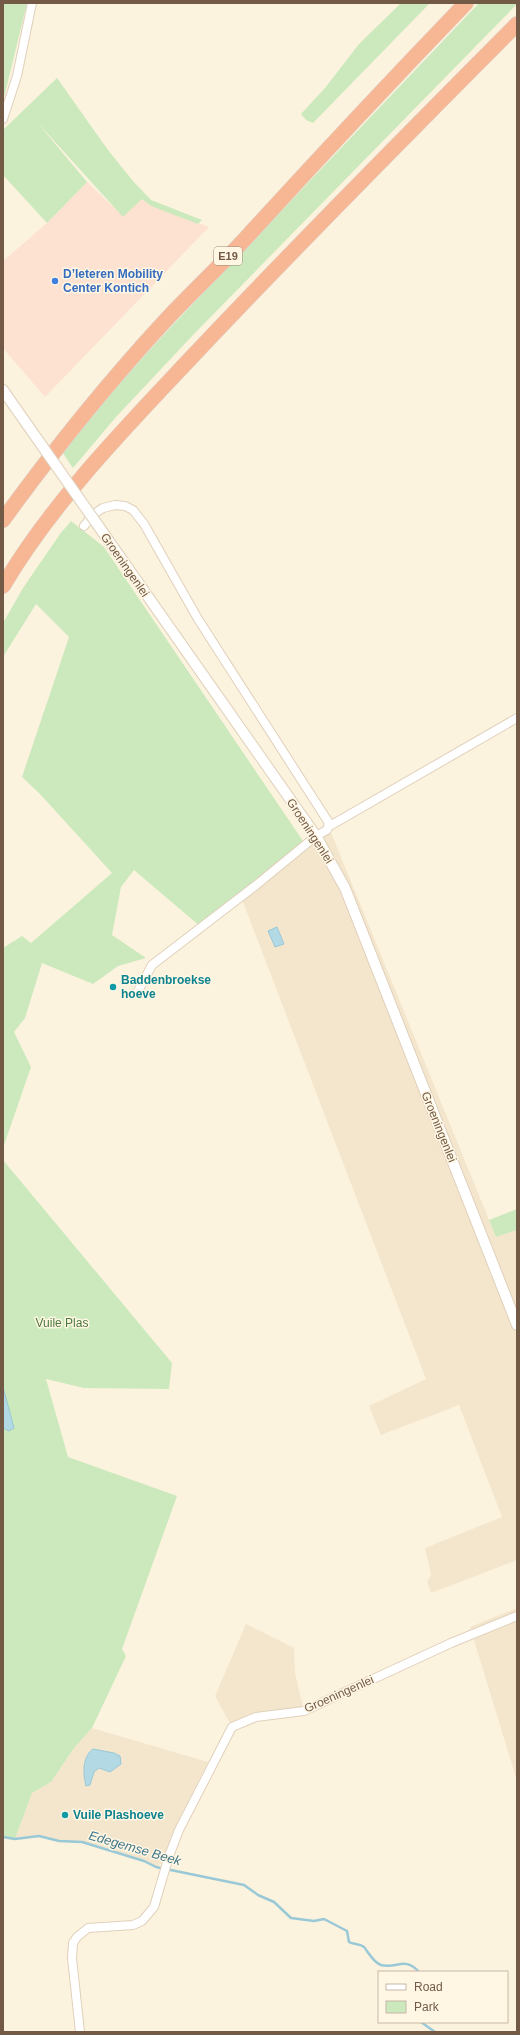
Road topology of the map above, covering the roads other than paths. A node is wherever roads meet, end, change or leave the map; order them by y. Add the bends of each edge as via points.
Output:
1 (32, 3) edge
2 (466, 3) edge
3 (517, 24) edge
4 (3, 119) edge
5 (3, 390) edge
6 (3, 520) edge
7 (84, 526) dead end
8 (3, 586) edge
9 (517, 718) edge
10 (328, 826) junction
11 (316, 836) junction
12 (137, 993) dead end
13 (517, 1325) edge
14 (517, 1616) edge
15 (80, 2032) edge

1 - 4 street via 17,76
2 - 6 highway, E19 via 164,323 42,466
3 - 8 highway via 282,260 154,398 45,522
5 - 11 street, Groeningenlei, bridge
7 - 10 street via 103,508 115,505 133,510 144,524 198,619 313,796 329,823
9 - 10 street
10 - 11 street
11 - 12 street via 152,965
11 - 13 street, Groeningenlei via 345,888
14 - 15 street, Groeningenlei via 451,1643 304,1711 256,1717 232,1728 179,1830 154,1907 142,1921 133,1925 88,1928 73,1944 72,1958

